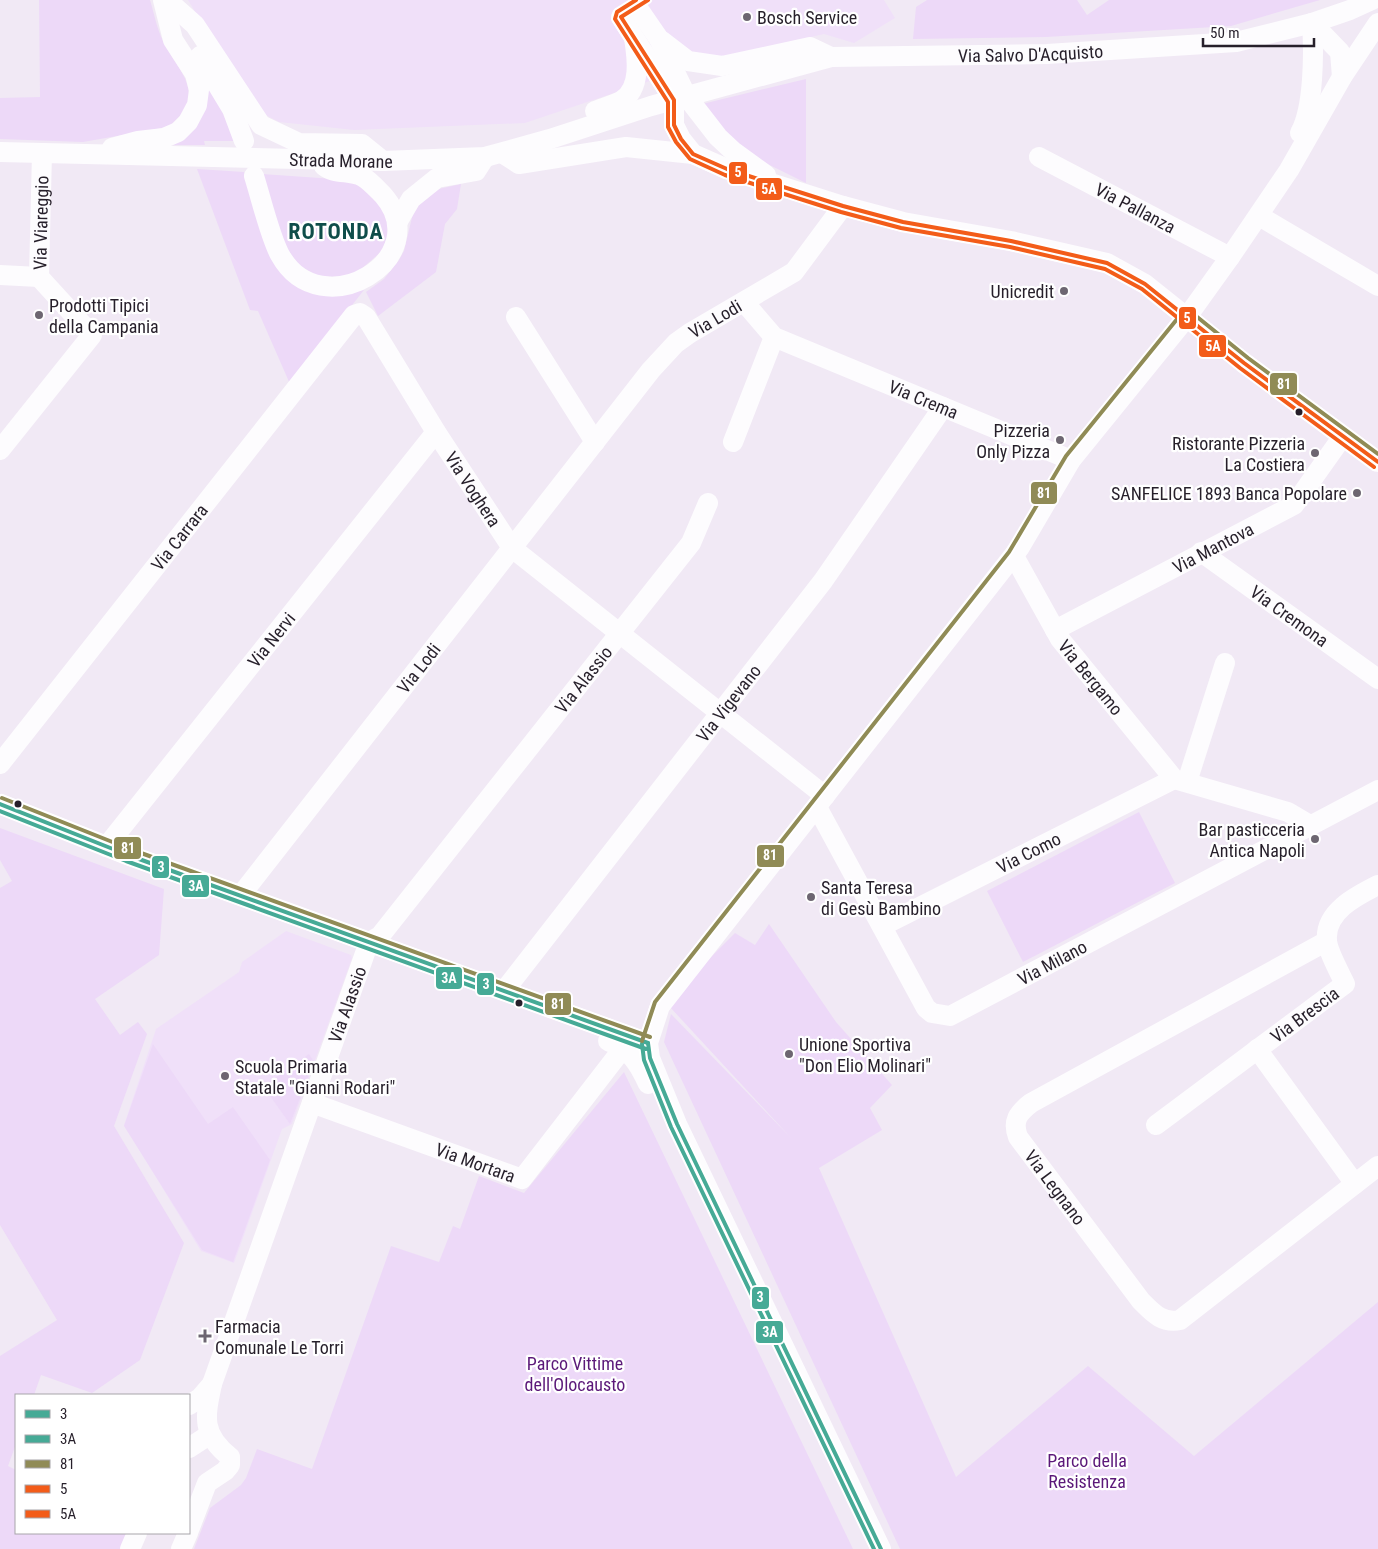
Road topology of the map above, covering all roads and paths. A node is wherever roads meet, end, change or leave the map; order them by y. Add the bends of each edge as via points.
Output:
1 (165, 0) edge
2 (1372, 0) edge
3 (1312, 22) junction
4 (1378, 23) edge
5 (634, 38) junction
6 (658, 39) junction
7 (831, 57) junction
8 (1342, 77) junction
9 (680, 98) junction
10 (550, 139) junction
11 (244, 140) dead end
12 (0, 152) edge
13 (42, 153) junction
14 (88, 154) junction
15 (693, 154) junction
16 (494, 155) junction
17 (1039, 157) dead end
18 (314, 159) junction
19 (383, 162) junction
20 (1290, 170) junction
21 (254, 176) dead end
22 (780, 185) junction
23 (843, 206) junction
24 (1259, 216) junction
25 (397, 223) junction
26 (1230, 257) junction
27 (0, 275) edge
28 (39, 277) junction
29 (1378, 286) edge
30 (744, 302) junction
31 (360, 313) joint
32 (516, 317) dead end
33 (1187, 317) junction
34 (774, 337) junction
35 (943, 407) junction
36 (436, 432) junction
37 (1343, 436) junction
38 (595, 442) junction
39 (733, 442) dead end
40 (0, 450) edge
41 (1071, 460) junction
42 (1378, 462) edge
43 (708, 503) dead end
44 (512, 548) junction
45 (1200, 552) junction
46 (1014, 556) junction
47 (1055, 630) junction
48 (620, 634) junction
49 (1225, 663) dead end
50 (1378, 679) edge
51 (720, 713) junction
52 (0, 764) edge
53 (1180, 780) junction
54 (1378, 790) edge
55 (821, 802) junction
56 (0, 804) edge
57 (1310, 825) junction
58 (106, 847) junction
59 (1378, 885) edge
60 (241, 895) junction
61 (882, 926) junction
62 (1327, 941) junction
63 (368, 942) junction
64 (504, 991) junction
65 (566, 1013) junction
66 (648, 1043) junction
67 (1257, 1049) junction
68 (617, 1056) dead end
69 (312, 1103) junction
70 (677, 1124) junction
71 (1156, 1125) dead end
72 (1378, 1166) edge
73 (1355, 1184) junction
74 (212, 1384) junction
75 (190, 1404) edge
76 (209, 1435) junction
77 (190, 1447) edge
78 (207, 1483) junction
79 (190, 1494) edge
80 (190, 1526) edge
81 (137, 1534) edge
82 (187, 1534) edge
83 (130, 1549) edge
84 (181, 1549) edge
85 (881, 1549) edge

1 - 11 street via 232,109
1 - 14 street via 173,40 195,74 199,90 197,105 178,132 164,138
1 - 19 street via 195,26 261,125 299,143 362,144
2 - 3 street, Via Salvo D'Acquisto
3 - 7 street, Via Salvo D'Acquisto via 1236,42 1047,54
3 - 8 street via 1340,52
3 - 20 street via 1311,100 1304,125 1286,158
4 - 8 street
5 - 6 street via 629,12
5 - 9 street
5 - 10 street via 636,77 623,100 561,124
6 - 7 street via 688,61 722,66 810,47
6 - 9 street
7 - 9 street, Via Salvo D'Acquisto
8 - 20 street
9 - 10 street, Strada Morane
9 - 15 street via 674,125
9 - 22 street via 733,151
10 - 16 street, Strada Morane
12 - 13 street, Strada Morane
13 - 14 street, Strada Morane
13 - 28 street, Via Viareggio
14 - 18 street, Strada Morane
15 - 16 street via 626,147 519,164
15 - 22 street via 727,169
16 - 19 street, Strada Morane
16 - 25 street via 476,171 437,178 412,199
17 - 26 street, Via Pallanza
18 - 19 street, Strada Morane
18 - 25 street via 329,170 363,177 384,197
20 - 24 street
21 - 25 street via 280,255 289,268 306,281 333,288 356,284 371,276 386,262 393,248
22 - 23 street
23 - 30 street, Via Lodi via 794,272
23 - 33 street via 903,222 1072,253 1107,263 1145,284
24 - 26 street
24 - 29 street
26 - 33 street
27 - 28 street
28 - 40 street, Via Viareggio via 92,335
30 - 34 street, Via Crema
30 - 38 street, Via Lodi via 676,343
31 - 36 street, Via Voghera via 366,316
31 - 52 street, Via Carrara via 354,315
32 - 38 street
33 - 37 street
33 - 41 street
34 - 35 street, Via Crema
34 - 39 street
35 - 41 street, Via Crema
35 - 51 street, Via Vigevano via 823,581
36 - 44 street, Via Voghera
36 - 58 street, Via Nervi
37 - 42 street
37 - 45 street, Via Mantova via 1294,505
38 - 44 street, Via Lodi
41 - 46 street
43 - 48 street via 691,543
44 - 48 street, Via Voghera
44 - 60 street, Via Lodi
45 - 47 street, Via Mantova
45 - 50 street, Via Cremona
46 - 47 street, Via Bergamo
46 - 55 street
47 - 53 street, Via Bergamo
48 - 51 street, Via Voghera
48 - 63 street, Via Alassio via 380,936
49 - 53 street
51 - 55 street, Via Voghera
51 - 64 street, Via Vigevano
53 - 57 street via 1288,812
53 - 61 street, Via Como
54 - 57 street, Via Milano
55 - 61 street, Via Milano
55 - 66 street via 660,1006
56 - 58 street
57 - 61 street, Via Milano via 950,1016 932,1013 926,1008
58 - 60 street
59 - 62 street via 1355,897 1330,919
60 - 63 street
62 - 67 street, Via Brescia via 1345,984
62 - 73 street, Via Legnano via 1030,1103 1014,1126 1018,1137 1141,1301 1168,1321 1180,1320
63 - 64 street
63 - 69 street, Via Alassio
64 - 65 street
65 - 66 street
65 - 70 street via 570,1026 620,1045 638,1062 662,1114
66 - 70 street via 650,1058
67 - 71 street, Via Brescia
67 - 73 street, Via Brescia
68 - 69 street, Via Mortara via 522,1179
69 - 74 street, Via Alassio
70 - 85 street
72 - 73 street, Via Legnano
74 - 75 street, Via Alassio
74 - 76 street, Via Alassio via 206,1412
76 - 77 street
76 - 78 street via 230,1457 230,1465
78 - 79 street
78 - 80 street
81 - 83 street
82 - 84 street

